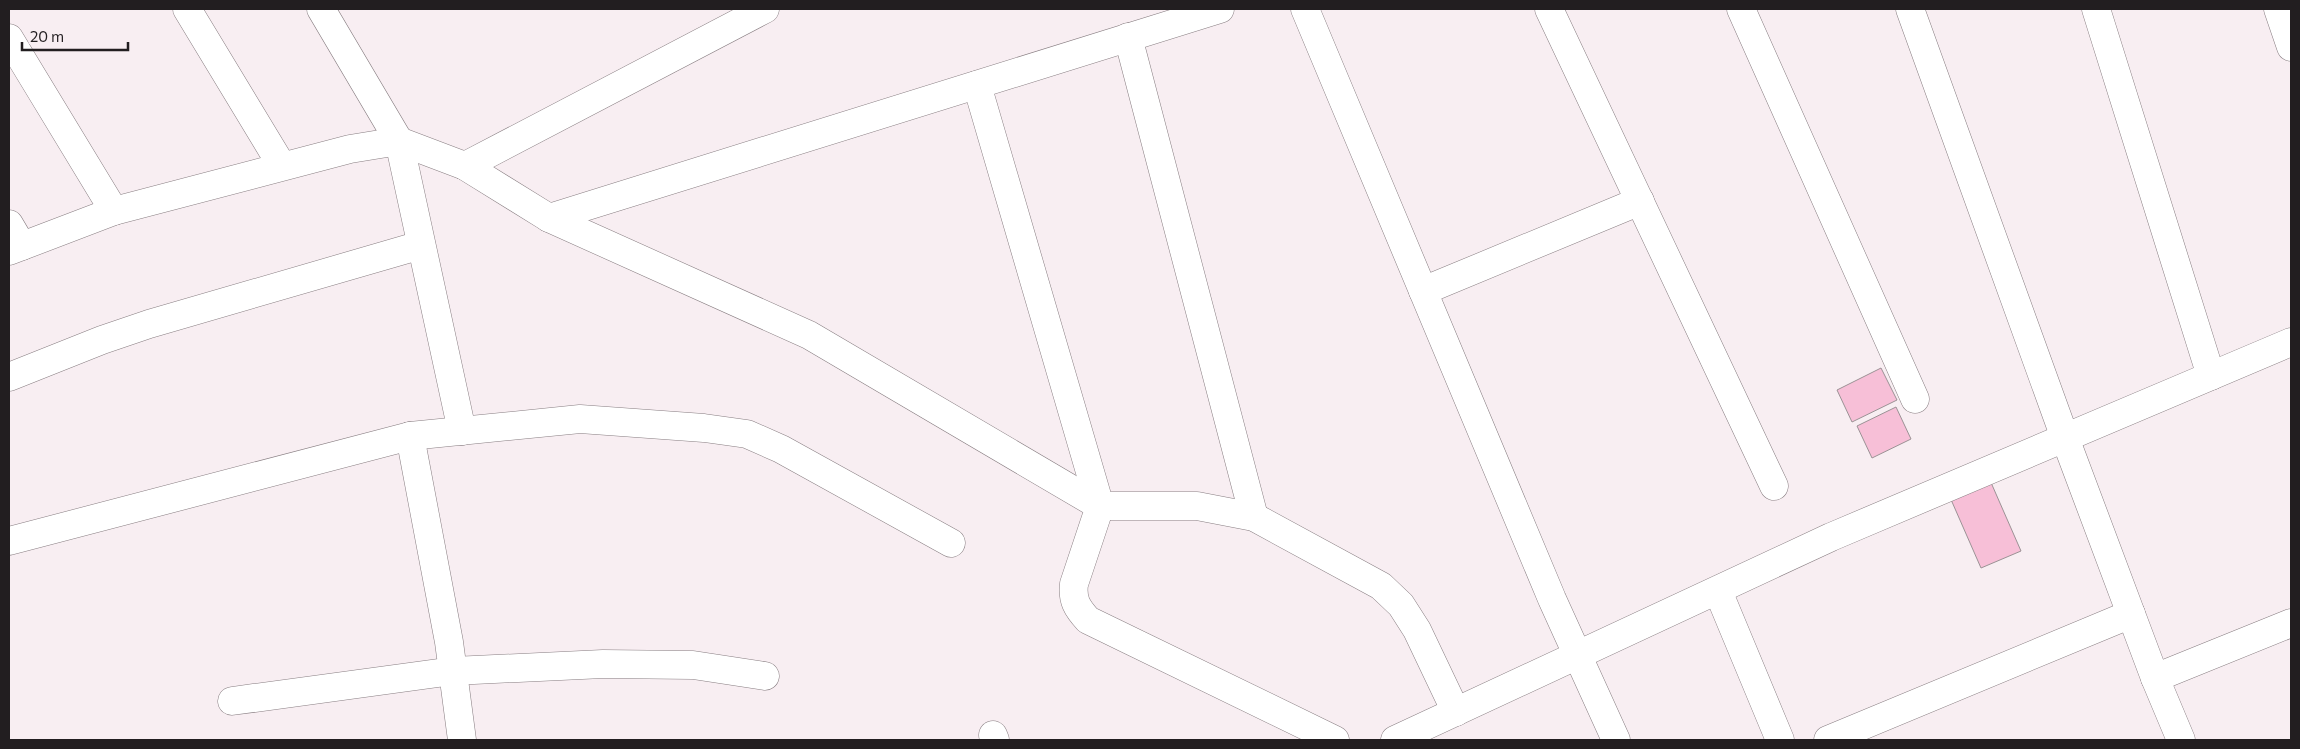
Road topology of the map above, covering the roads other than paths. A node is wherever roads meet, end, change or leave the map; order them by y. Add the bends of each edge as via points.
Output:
1 (187, 9) edge
2 (321, 9) edge
3 (765, 9) edge
4 (1220, 9) edge
5 (1305, 9) edge
6 (1549, 9) edge
7 (1742, 9) edge
8 (1910, 9) edge
9 (2096, 9) edge
10 (2278, 9) edge
11 (1128, 37) junction
12 (9, 38) edge
13 (2291, 47) edge
14 (977, 85) junction
15 (399, 141) junction
16 (282, 166) junction
17 (465, 166) junction
18 (1640, 201) junction
19 (114, 211) junction
20 (549, 218) junction
21 (13, 241) edge
22 (421, 245) junction
23 (1423, 291) junction
24 (2291, 342) edge
25 (2211, 376) junction
26 (9, 378) edge
27 (1915, 399) dead end
28 (462, 431) junction
29 (410, 436) junction
30 (2065, 438) junction
31 (1774, 486) dead end
32 (1100, 506) junction
33 (1254, 517) junction
34 (9, 541) edge
35 (951, 543) dead end
36 (1718, 591) junction
37 (2130, 614) junction
38 (2291, 623) edge
39 (1578, 656) junction
40 (453, 671) junction
41 (765, 676) dead end
42 (2155, 678) junction
43 (232, 701) dead end
44 (1456, 712) junction
45 (1318, 736) edge
46 (462, 740) edge
47 (1395, 740) edge
48 (1616, 740) edge
49 (1780, 740) edge
50 (1828, 740) edge
51 (2181, 740) edge

1 - 16 street
2 - 15 street
3 - 17 street
4 - 11 street
5 - 23 street
6 - 18 street
7 - 27 street
8 - 30 street
9 - 25 street
10 - 13 street
11 - 14 street
11 - 33 street
12 - 19 street
14 - 20 street
14 - 32 street
15 - 16 street
15 - 17 street
15 - 22 street
16 - 19 street
17 - 20 street
18 - 23 street
18 - 31 street
19 - 21 street
20 - 32 street via 809,335
22 - 26 street via 149,324
22 - 28 street
23 - 39 street
24 - 25 street
25 - 30 street
28 - 29 street
28 - 35 street via 580,419 747,434 781,449
29 - 34 street
29 - 40 street
30 - 36 street via 1831,537
30 - 37 street
32 - 33 street via 1197,506
32 - 45 street via 1074,584 1076,607 1088,620
33 - 44 street via 1381,586 1401,606 1417,630
36 - 39 street
36 - 49 street
37 - 42 street
37 - 50 street
38 - 42 street
39 - 44 street
39 - 48 street
40 - 41 street via 654,663 693,665
40 - 43 street
40 - 46 street
42 - 51 street
44 - 47 street

